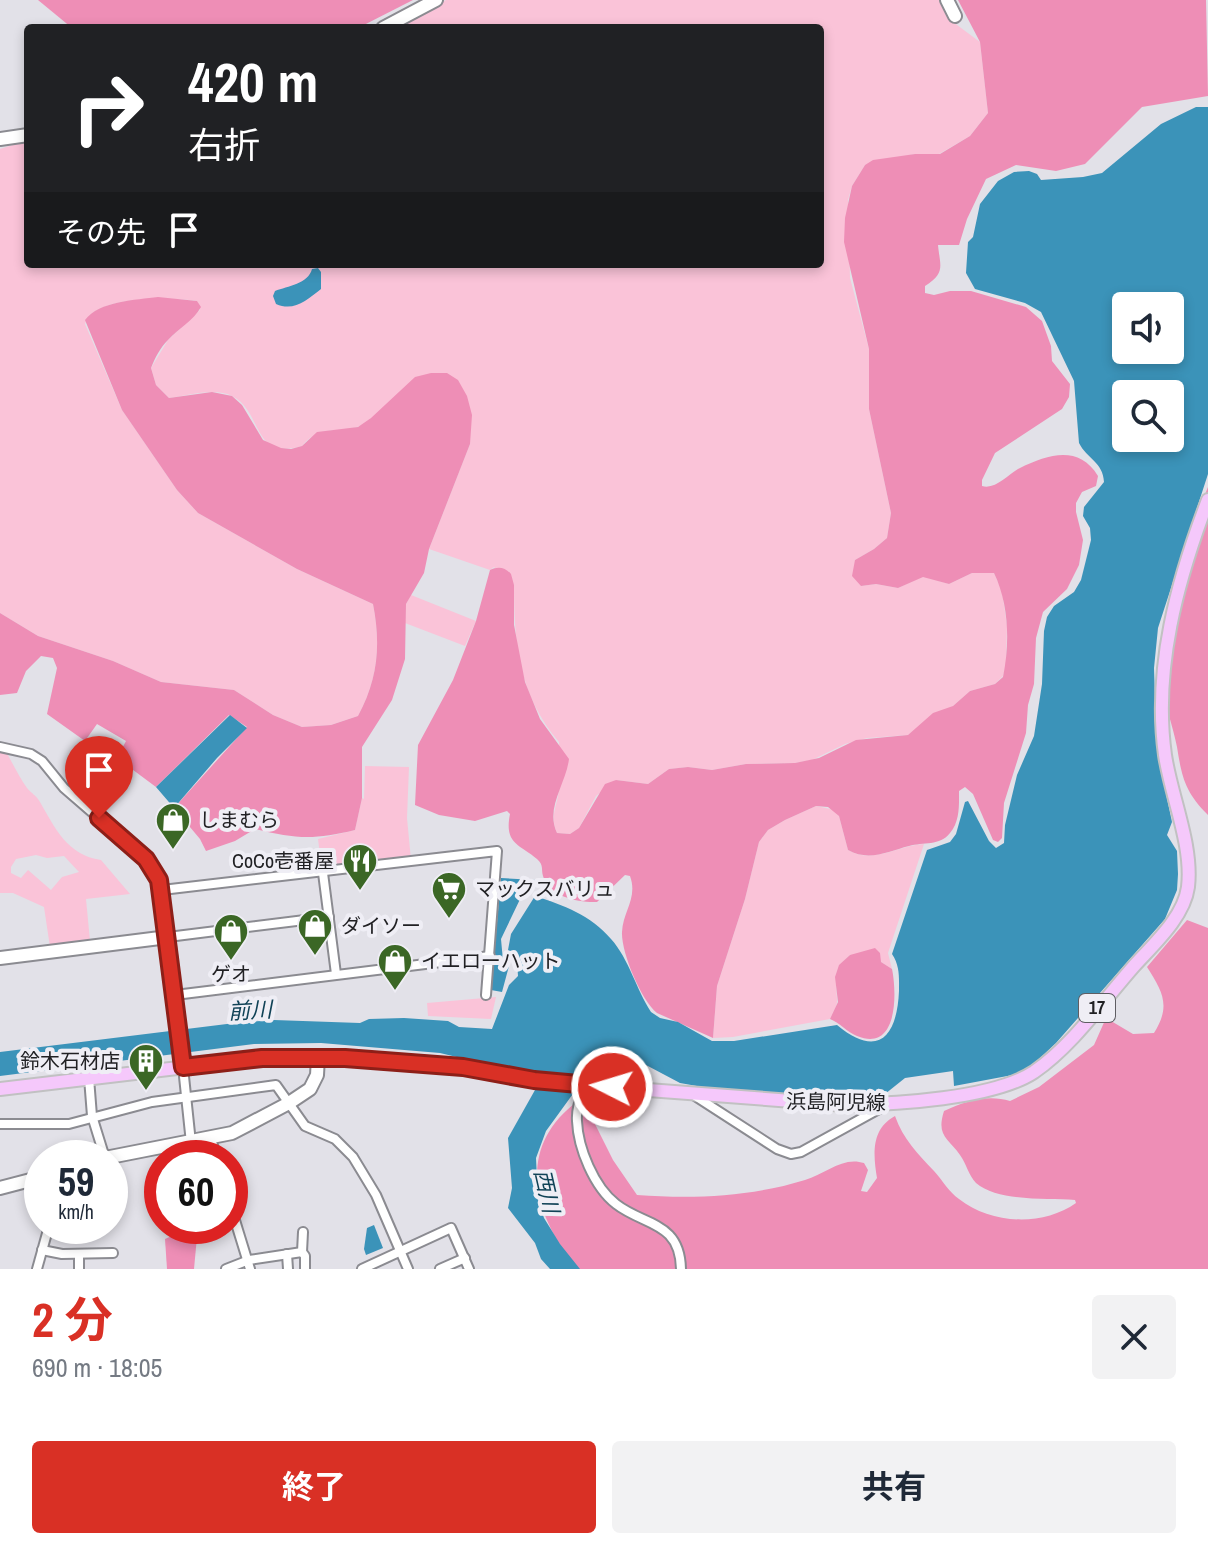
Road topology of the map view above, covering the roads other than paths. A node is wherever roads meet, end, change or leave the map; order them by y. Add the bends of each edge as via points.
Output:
1 (436, 0) edge
2 (947, 0) edge
3 (955, 16) dead end
4 (391, 24) edge
5 (24, 136) edge
6 (0, 139) edge
7 (1208, 500) edge
8 (0, 747) edge
9 (323, 873) junction
10 (162, 890) junction
11 (329, 917) junction
12 (168, 937) junction
13 (490, 956) junction
14 (0, 958) edge
15 (336, 974) junction
16 (175, 995) junction
17 (486, 995) dead end
18 (318, 1057) junction
19 (183, 1063) junction
20 (89, 1078) junction
21 (584, 1085) junction
22 (0, 1089) edge
23 (691, 1093) junction
24 (187, 1097) junction
25 (289, 1103) junction
26 (889, 1104) junction
27 (92, 1116) junction
28 (0, 1124) edge
29 (211, 1139) joint
30 (99, 1140) edge
31 (191, 1140) edge
32 (206, 1140) edge
33 (24, 1182) edge
34 (0, 1188) edge
35 (303, 1232) dead end
36 (44, 1244) edge
37 (243, 1244) edge
38 (42, 1250) junction
39 (400, 1250) junction
40 (302, 1252) junction
41 (113, 1253) dead end
42 (79, 1254) junction
43 (287, 1254) junction
44 (465, 1258) junction
45 (249, 1264) edge
46 (37, 1269) edge
47 (79, 1269) edge
48 (226, 1269) edge
49 (288, 1269) edge
50 (305, 1269) edge
51 (362, 1269) edge
52 (408, 1269) edge
53 (440, 1269) edge
54 (469, 1269) edge
55 (681, 1269) edge

1 - 4 street
2 - 3 street
5 - 6 street
7 - 26 main road, 浜島阿児線 / 17 via 1163,661 1165,756 1188,871 1181,907 1063,1047 1032,1073 986,1090
8 - 10 street via 42,761 64,788 146,859
9 - 10 street
9 - 11 street
9 - 13 street via 497,851
10 - 12 street
11 - 12 street
11 - 15 street
12 - 14 street
12 - 16 street
13 - 15 street
13 - 17 street
15 - 16 street
16 - 19 street
18 - 19 main road, 浜島阿児線 / 17
18 - 21 main road, 浜島阿児線 / 17 via 463,1067
18 - 25 street via 310,1089
19 - 20 main road, 浜島阿児線 / 17
19 - 24 street
20 - 22 main road, 浜島阿児線 / 17
20 - 27 street
21 - 23 main road, 浜島阿児線 / 17
21 - 55 street via 578,1131 599,1185 617,1205 664,1229 678,1250
23 - 26 main road, 浜島阿児線 / 17
23 - 26 street via 791,1154
24 - 25 street via 276,1085
24 - 27 street
24 - 31 street
25 - 29 street
25 - 39 street via 305,1126 335,1139 353,1157
27 - 28 street via 69,1124
27 - 30 street
29 - 32 street
33 - 34 street
35 - 40 street
36 - 38 street
37 - 45 street
38 - 42 street
38 - 46 street
39 - 44 street via 451,1228
39 - 51 street
39 - 52 street
40 - 43 street
40 - 50 street
41 - 42 street
42 - 47 street
43 - 45 street
43 - 49 street
44 - 53 street
44 - 54 street
45 - 48 street

